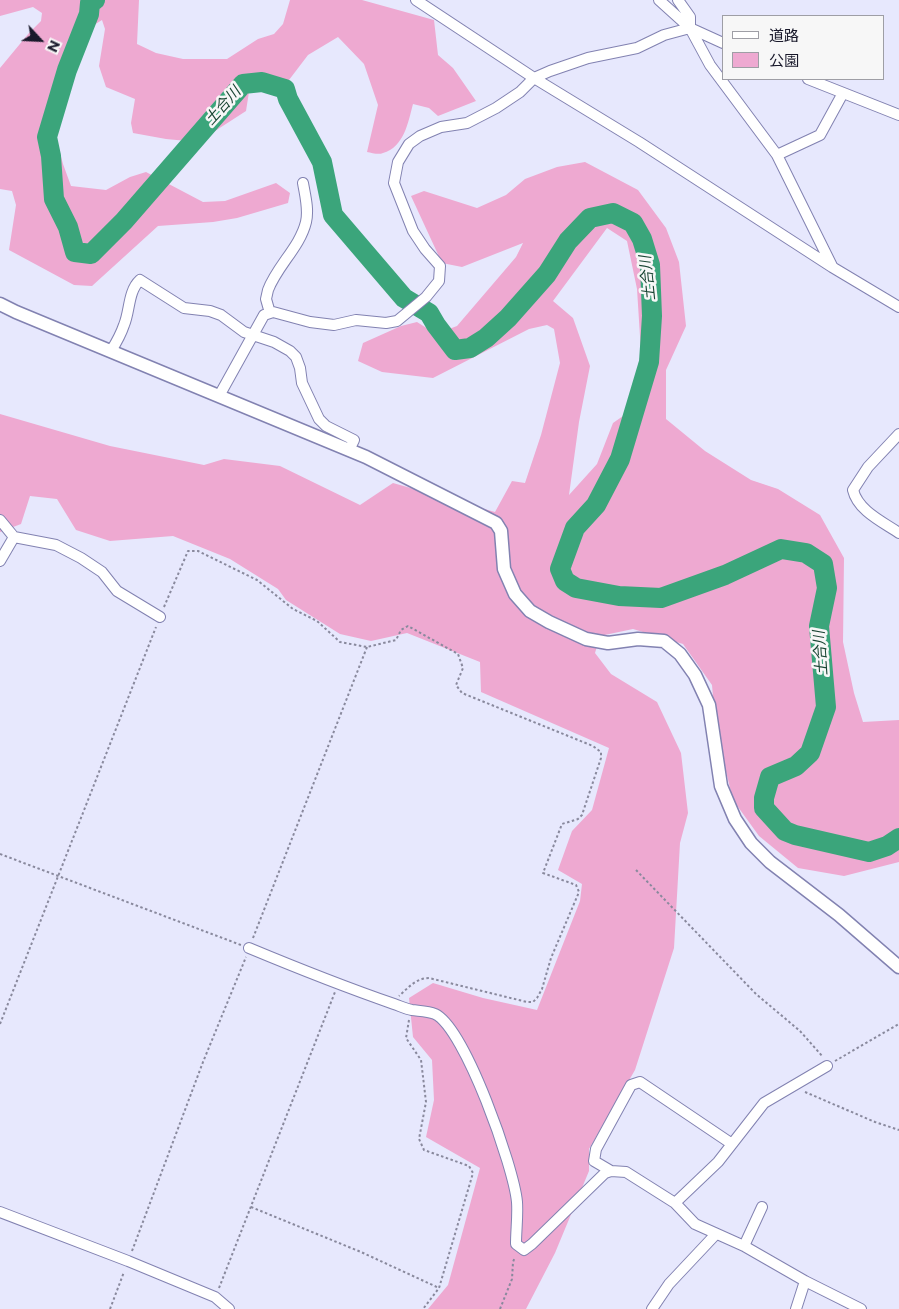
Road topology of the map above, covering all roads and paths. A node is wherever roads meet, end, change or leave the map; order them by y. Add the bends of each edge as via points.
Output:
1 (416, 0) edge
2 (659, 0) edge
3 (678, 0) edge
4 (690, 28) junction
5 (722, 43) edge
6 (534, 78) junction
7 (811, 80) edge
8 (843, 92) junction
9 (899, 115) edge
10 (777, 155) junction
11 (302, 183) dead end
12 (832, 267) junction
13 (0, 304) edge
14 (899, 307) edge
15 (270, 313) junction
16 (252, 333) junction
17 (112, 351) junction
18 (219, 396) junction
19 (899, 434) edge
20 (349, 450) junction
21 (0, 520) edge
22 (899, 533) edge
23 (14, 537) junction
24 (0, 561) edge
25 (160, 617) junction
26 (367, 647) junction
27 (0, 854) edge
28 (636, 870) dead end
29 (58, 876) junction
30 (249, 948) junction
31 (899, 967) edge
32 (338, 984) junction
33 (394, 1004) junction
34 (411, 1010) junction
35 (0, 1024) edge
36 (899, 1024) edge
37 (828, 1065) junction
38 (795, 1085) junction
39 (899, 1130) edge
40 (732, 1144) junction
41 (611, 1171) junction
42 (675, 1203) junction
43 (250, 1206) junction
44 (762, 1208) dead end
45 (0, 1212) edge
46 (716, 1234) junction
47 (744, 1246) junction
48 (519, 1248) junction
49 (128, 1261) junction
50 (805, 1281) junction
51 (439, 1288) junction
52 (215, 1297) junction
53 (110, 1309) edge
54 (229, 1309) edge
55 (423, 1309) edge
56 (500, 1309) edge
57 (652, 1309) edge
58 (796, 1309) edge
59 (861, 1309) edge

1 - 6 street
2 - 4 street
3 - 4 street via 690,17
4 - 5 street
4 - 6 street via 664,35 637,48 588,58
4 - 10 street via 710,65
6 - 12 street
6 - 15 street via 520,92 467,123 441,127 420,136 409,144 398,162 394,183 413,231 440,266 439,281 426,297 397,321 386,323 356,320 334,325
7 - 8 street
8 - 9 street
8 - 10 street via 820,135
10 - 12 street
11 - 15 street via 307,201 306,221 268,290 266,299
12 - 14 street
13 - 17 street
15 - 16 street via 264,315
16 - 17 street via 244,332 222,315 184,308 140,280
16 - 18 street
16 - 20 street via 296,357 302,383 319,419 354,440
17 - 18 street
18 - 20 street
19 - 22 street via 868,466 853,490 856,500 872,515
20 - 31 street via 496,523 501,531 504,570 514,594 530,611 586,639 608,643 638,639 664,641 680,654 709,705 720,786 735,819 751,843
21 - 23 street
23 - 24 street
23 - 25 street via 56,545 81,558 102,572 117,591
25 - 26 path via 183,559 188,551 198,552 257,580 293,609 317,621 340,642
25 - 29 path
26 - 30 path
26 - 33 path via 396,640 401,630 408,626 458,654 463,668 456,685 462,693 601,752 582,815 562,824 543,873 576,885 580,892 537,998 527,1002 422,978
27 - 29 path
28 - 37 path via 756,994 800,1031
29 - 30 path
29 - 35 path
30 - 32 street
30 - 49 path
32 - 33 street
32 - 43 path
33 - 34 street
34 - 48 street via 434,1013 446,1022 468,1058 511,1171 517,1202 516,1244
34 - 51 path via 406,1038 421,1060 426,1102 420,1139 424,1150 469,1166 473,1173
36 - 37 path
37 - 38 street
38 - 39 path via 801,1091
38 - 40 street via 764,1103
40 - 41 street via 640,1082 631,1085 596,1149 594,1161
40 - 42 street
41 - 42 street via 626,1172
41 - 48 street via 605,1173 532,1244 524,1250
42 - 46 street via 695,1224
43 - 51 path
43 - 52 path
44 - 47 street
45 - 49 street
46 - 47 street
46 - 57 street via 669,1284
47 - 50 street
48 - 56 path via 513,1262 512,1279
49 - 52 street
49 - 53 path
50 - 58 street
50 - 59 street
51 - 55 path
52 - 54 street

